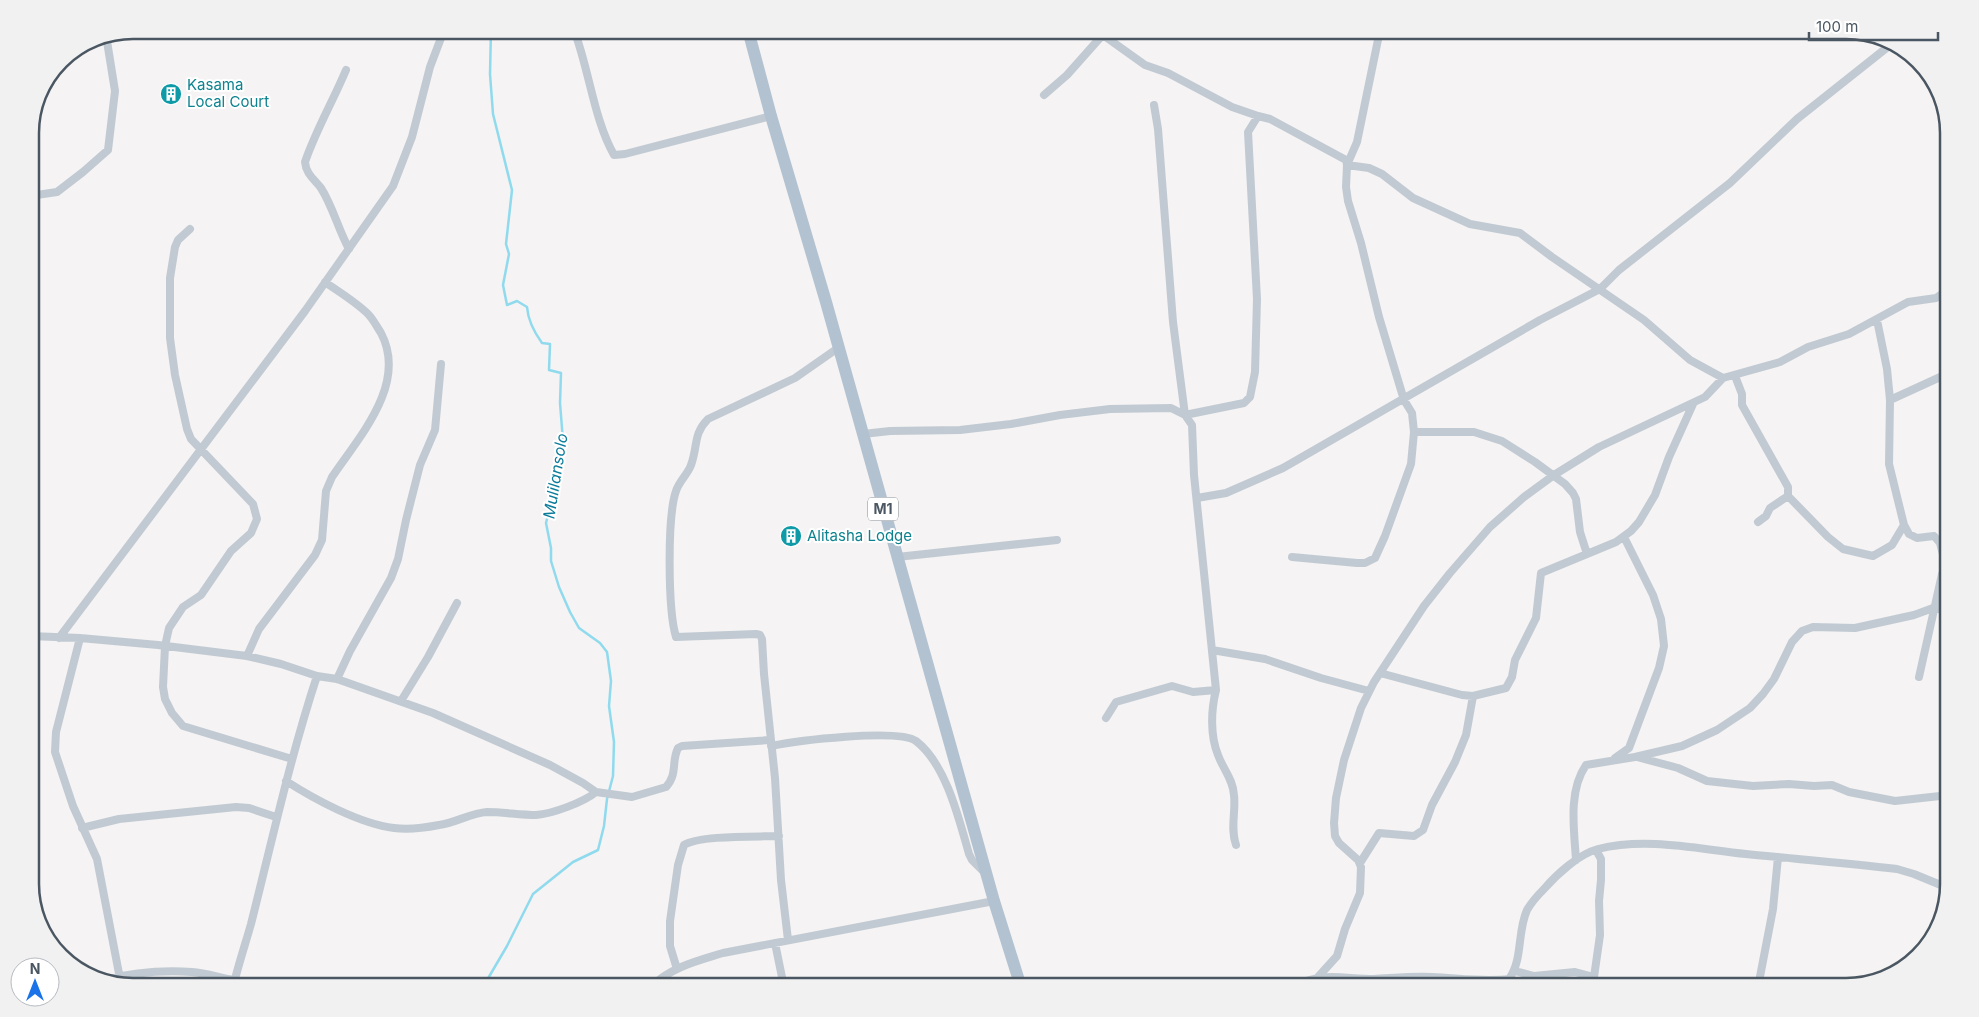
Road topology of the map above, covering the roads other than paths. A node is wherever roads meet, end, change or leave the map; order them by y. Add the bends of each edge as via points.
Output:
1 (441, 39) edge
2 (577, 39) edge
3 (750, 39) edge
4 (1096, 39) edge
5 (1111, 39) edge
6 (1378, 39) edge
7 (107, 42) edge
8 (1887, 48) edge
9 (346, 70) dead end
10 (1044, 95) dead end
11 (1154, 105) dead end
12 (771, 116) junction
13 (1258, 116) junction
14 (1347, 165) junction
15 (39, 195) edge
16 (190, 229) dead end
17 (349, 248) junction
18 (325, 282) junction
19 (1600, 289) junction
20 (1940, 295) edge
21 (1877, 320) junction
22 (838, 348) junction
23 (441, 364) dead end
24 (1735, 376) junction
25 (1940, 377) edge
26 (1723, 378) junction
27 (1404, 400) junction
28 (1890, 400) junction
29 (1693, 404) junction
30 (1185, 415) junction
31 (1414, 432) junction
32 (863, 434) junction
33 (200, 448) junction
34 (1554, 475) junction
35 (1788, 496) junction
36 (1197, 498) junction
37 (1758, 522) dead end
38 (1904, 525) junction
39 (1624, 537) junction
40 (1057, 540) dead end
41 (1940, 543) edge
42 (1587, 554) junction
43 (897, 557) junction
44 (1292, 557) dead end
45 (1940, 582) edge
46 (457, 603) dead end
47 (1933, 608) junction
48 (1940, 609) edge
49 (39, 637) edge
50 (59, 638) junction
51 (80, 638) junction
52 (165, 646) junction
53 (1212, 650) junction
54 (248, 656) junction
55 (1380, 673) junction
56 (317, 676) junction
57 (1919, 677) dead end
58 (337, 680) junction
59 (1216, 690) junction
60 (1369, 691) junction
61 (1473, 696) junction
62 (401, 701) junction
63 (1106, 718) dead end
64 (771, 743) junction
65 (1635, 757) junction
66 (292, 759) junction
67 (1614, 759) junction
68 (286, 781) junction
69 (603, 794) junction
70 (1940, 796) edge
71 (276, 817) junction
72 (82, 828) junction
73 (779, 836) junction
74 (1236, 845) dead end
75 (1596, 850) junction
76 (1778, 857) junction
77 (1576, 860) junction
78 (1360, 863) junction
79 (986, 874) junction
80 (1940, 885) edge
81 (994, 901) junction
82 (788, 940) junction
83 (775, 943) junction
84 (677, 969) junction
85 (1515, 971) junction
86 (119, 977) edge
87 (1318, 977) junction
88 (131, 978) edge
89 (214, 978) edge
90 (236, 978) edge
91 (662, 978) edge
92 (782, 978) edge
93 (1018, 978) edge
94 (1314, 978) edge
95 (1346, 978) edge
96 (1383, 978) edge
97 (1451, 978) edge
98 (1510, 978) edge
99 (1760, 978) edge

1 - 17 street via 412,138 393,186
2 - 12 street via 601,125 614,155
3 - 12 main road, M1
4 - 10 street via 1067,75
5 - 13 street via 1145,65 1189,82 1232,107
6 - 14 street via 1357,142
7 - 15 street via 115,91 108,150 57,192
8 - 19 street via 1797,119 1730,183 1619,270
9 - 17 street via 304,162 309,175 328,201
11 - 30 street
12 - 22 main road, M1
13 - 14 street via 1270,119 1346,160
13 - 30 street via 1248,132 1257,299 1254,385 1244,403
14 - 19 street via 1369,168 1382,174 1413,198 1470,224 1520,233
14 - 27 street via 1348,201
16 - 33 street via 175,247 170,278 170,338 187,429
17 - 18 street
18 - 33 street
18 - 54 street via 374,322 387,344 388,382 381,402 326,491 322,540 315,555 259,629
19 - 26 street via 1644,320 1690,360
19 - 27 street via 1540,320
20 - 21 street via 1908,302
21 - 24 street via 1808,347 1780,362
21 - 28 street
22 - 32 main road, M1
22 - 64 street via 795,378 708,419 700,427 691,467 676,490 673,506 670,596 676,637 760,635
23 - 58 street via 435,430 420,465 398,559
24 - 26 street
24 - 35 street via 1742,394 1742,405 1788,487
25 - 28 street
26 - 29 street via 1705,397
27 - 31 street via 1412,413
27 - 36 street via 1284,468 1226,493
28 - 38 street via 1889,464
29 - 34 street via 1599,447
29 - 39 street via 1655,495 1639,522
30 - 32 street via 1171,408 1110,409 960,430
30 - 36 street via 1192,425
31 - 34 street via 1474,432 1491,436
31 - 44 street via 1411,464 1375,558 1357,563
32 - 43 main road, M1
33 - 50 street
33 - 52 street via 253,504 256,525 231,551 201,595 183,607 169,628
34 - 42 street via 1576,499 1580,532
34 - 55 street via 1490,527 1419,614
35 - 37 street via 1770,508
35 - 38 street via 1843,549 1872,556 1892,545
36 - 53 street
38 - 41 street via 1909,534 1918,538 1934,536
39 - 42 street
39 - 67 street via 1653,595 1661,619 1664,646 1629,748
40 - 43 street
42 - 61 street via 1541,573 1536,618 1515,660 1509,684 1506,688
43 - 79 main road, M1
45 - 47 street
46 - 62 street
47 - 48 street
47 - 57 street
47 - 65 street via 1855,628 1813,627 1802,631 1792,642 1774,679 1750,708 1717,730 1682,746
49 - 50 street
50 - 51 street
51 - 52 street
51 - 72 street via 56,732 55,752
52 - 54 street
52 - 66 street via 163,687 176,720 183,726
53 - 59 street
53 - 60 street via 1265,659
54 - 56 street
55 - 60 street
55 - 61 street
56 - 58 street
56 - 66 street
58 - 62 street
59 - 63 street via 1193,692 1172,686 1116,702
59 - 74 street via 1212,707 1213,731 1218,756 1234,792 1233,833
60 - 78 street via 1344,760 1334,822 1339,843
61 - 78 street via 1466,735 1423,830 1414,836 1379,833
62 - 69 street via 550,765
64 - 69 street via 682,746 676,751 674,772 666,787 632,797
64 - 73 street
64 - 79 street via 889,735 916,742 938,767 950,792 969,854
65 - 67 street
65 - 70 street via 1678,768 1707,781 1753,786 1832,784 1849,792 1895,801
66 - 68 street
67 - 77 street via 1586,765 1578,776 1572,822
68 - 69 street via 311,797 366,820 392,828 410,829 458,821 478,813 537,815
68 - 71 street
71 - 72 street via 236,807 119,819
71 - 90 street
72 - 86 street via 97,859
73 - 82 street
73 - 84 street via 714,839 684,845 670,921 670,946
75 - 76 street via 1625,844 1646,844 1702,847
75 - 77 street
75 - 85 street via 1601,859 1602,880 1600,935 1594,977 1575,972 1534,976
76 - 80 street via 1897,869
76 - 99 street via 1773,909
77 - 85 street via 1544,888 1528,909
78 - 87 street via 1360,894 1334,961
79 - 81 main road, M1
81 - 82 street
81 - 93 main road, M1
82 - 83 street
83 - 84 street via 724,953
83 - 92 street
84 - 91 street
85 - 98 street
87 - 94 street
87 - 95 street
88 - 89 street via 154,973 193,972
96 - 97 street

